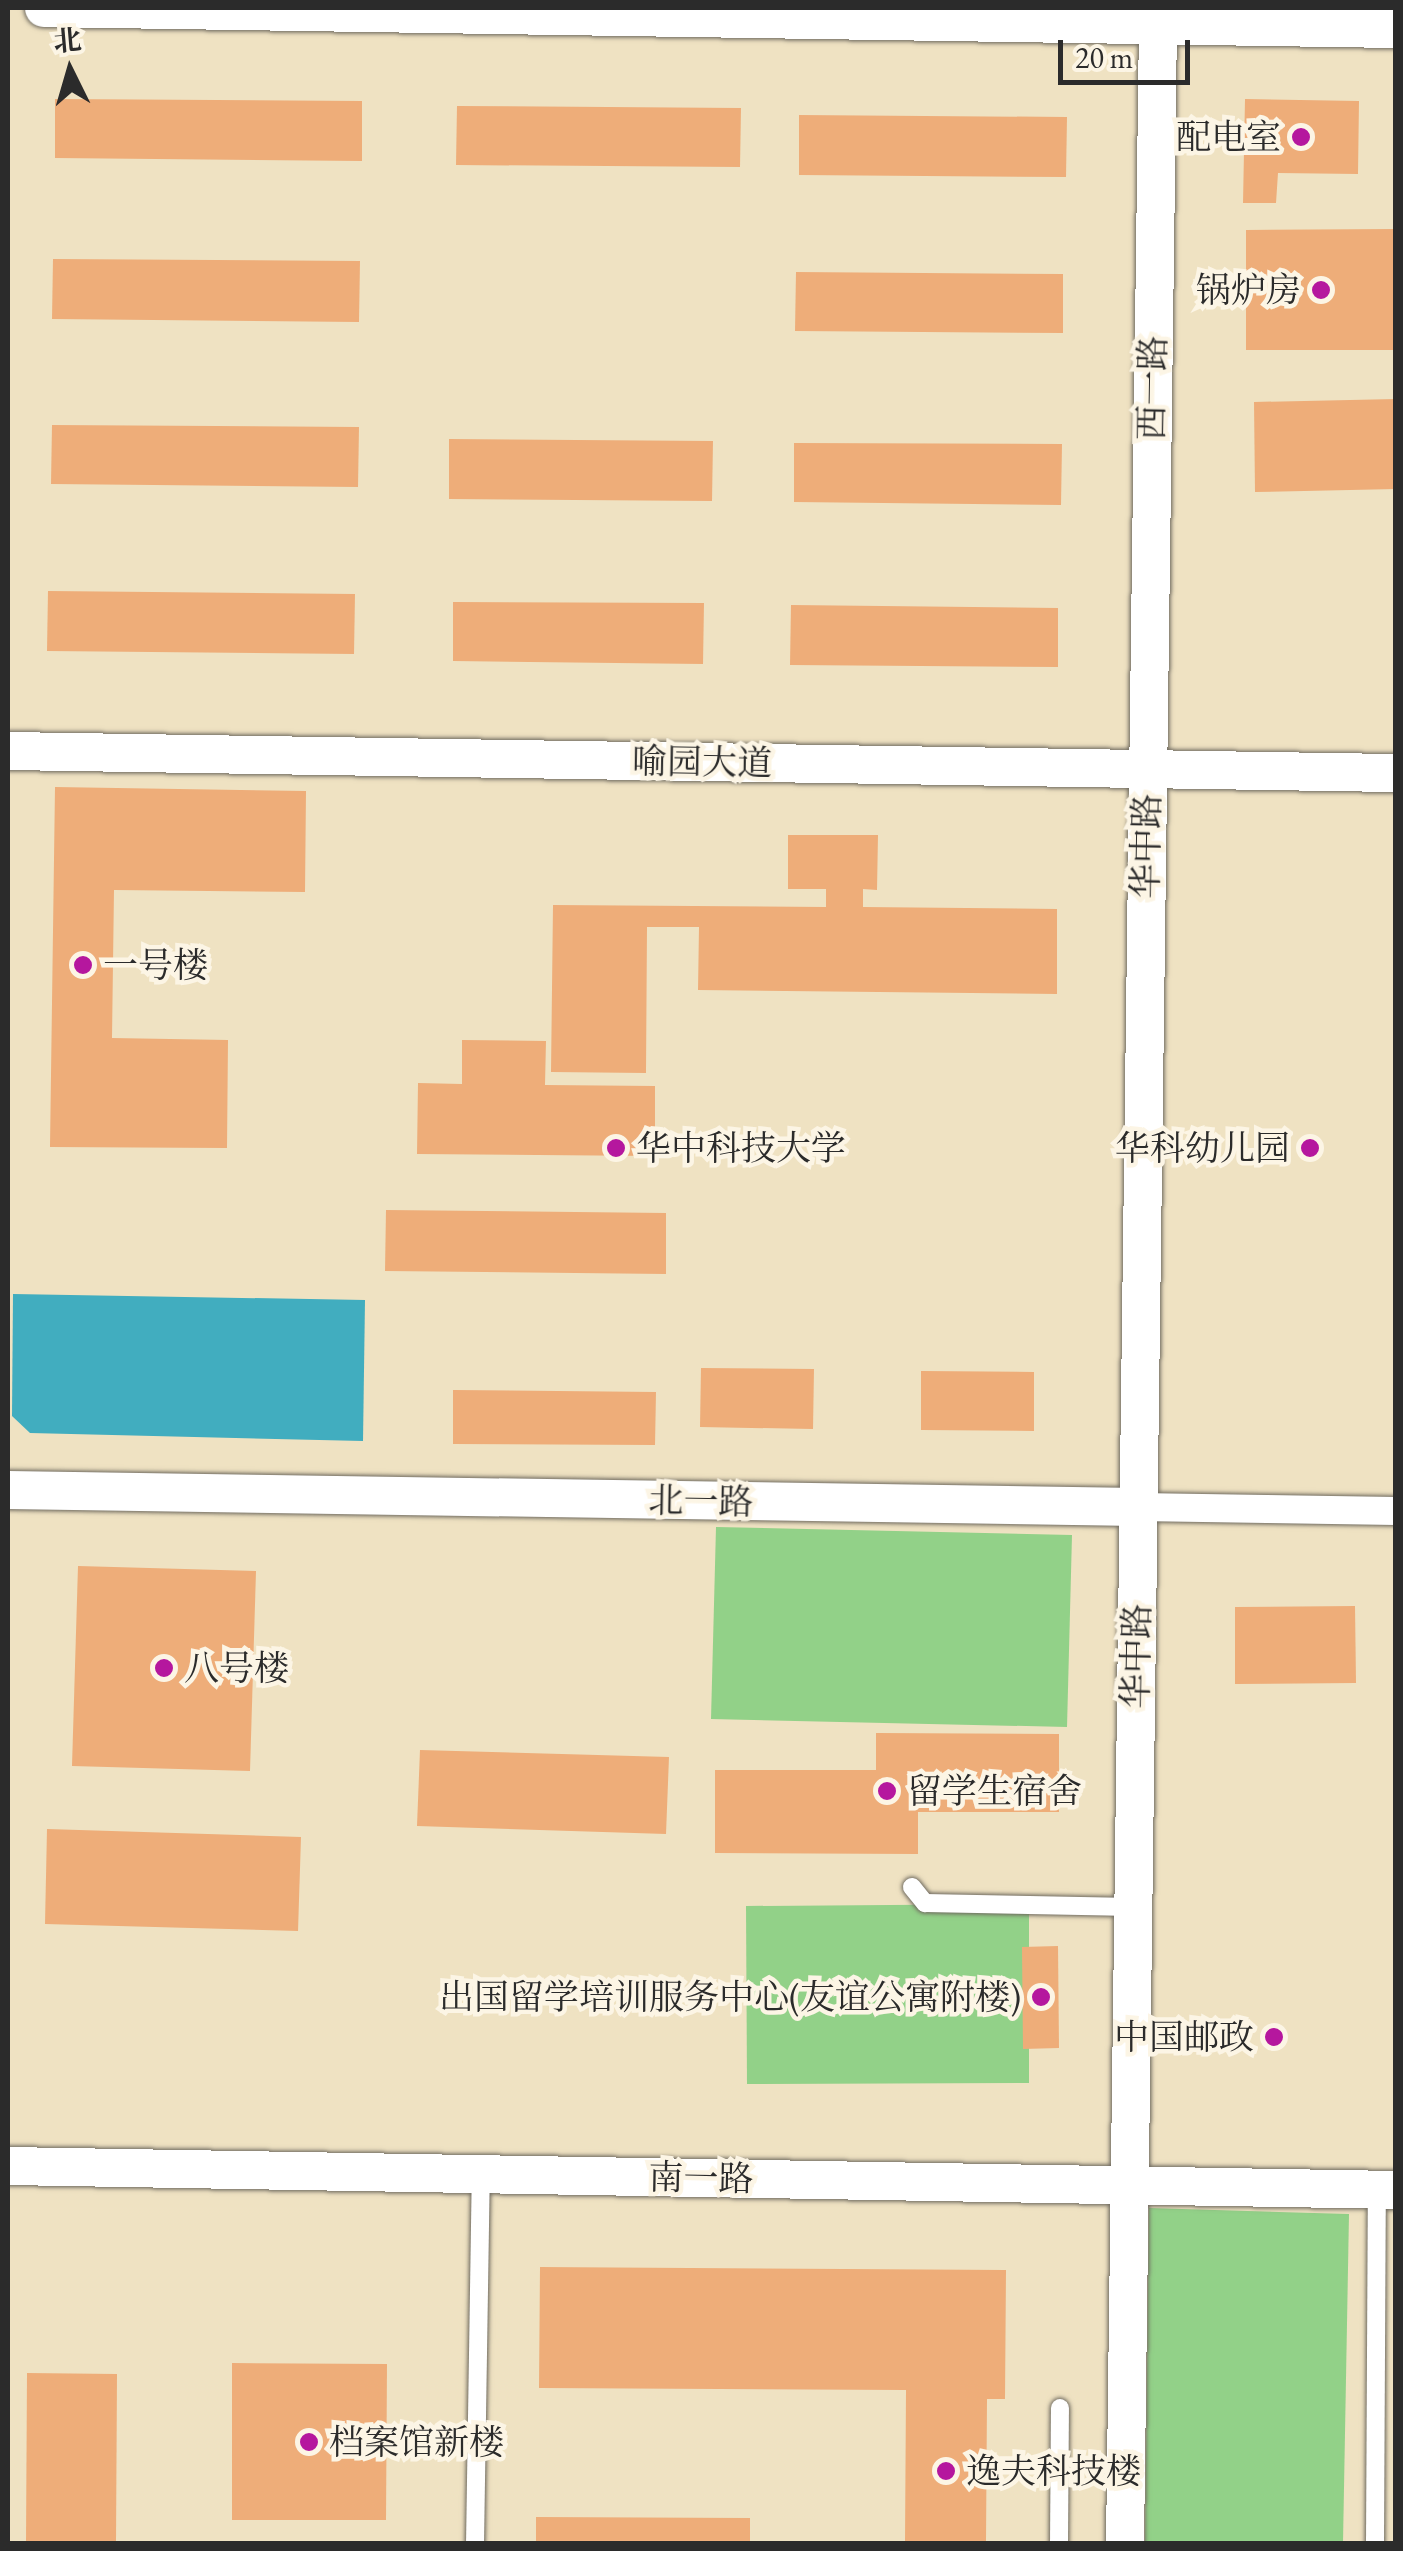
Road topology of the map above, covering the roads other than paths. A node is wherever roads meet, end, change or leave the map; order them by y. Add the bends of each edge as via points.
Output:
1 (44, 8) edge
2 (1158, 16) edge
3 (1396, 29) edge
4 (8, 751) edge
5 (1147, 769) junction
6 (1396, 773) edge
7 (8, 1490) edge
8 (1138, 1507) junction
9 (1396, 1511) edge
10 (912, 1887) dead end
11 (1133, 1907) junction
12 (8, 2166) edge
13 (481, 2174) junction
14 (1130, 2186) junction
15 (1386, 2190) edge
16 (1060, 2408) dead end
17 (475, 2544) edge
18 (1059, 2544) edge
19 (1126, 2544) edge
20 (1374, 2544) edge

1 - 2 street
2 - 3 street
2 - 5 street, 西一路
4 - 5 street, 喻园大道
5 - 6 street, 喻园大道
5 - 8 street, 华中路
7 - 8 street, 北一路
8 - 9 street, 北一路
8 - 11 street, 华中路
10 - 11 lane via 924,1903
11 - 14 street, 华中路
12 - 13 street, 南一路
13 - 14 street, 南一路
13 - 17 lane
14 - 15 street, 南一路
14 - 19 street, 华中路
15 - 20 lane
16 - 18 lane

